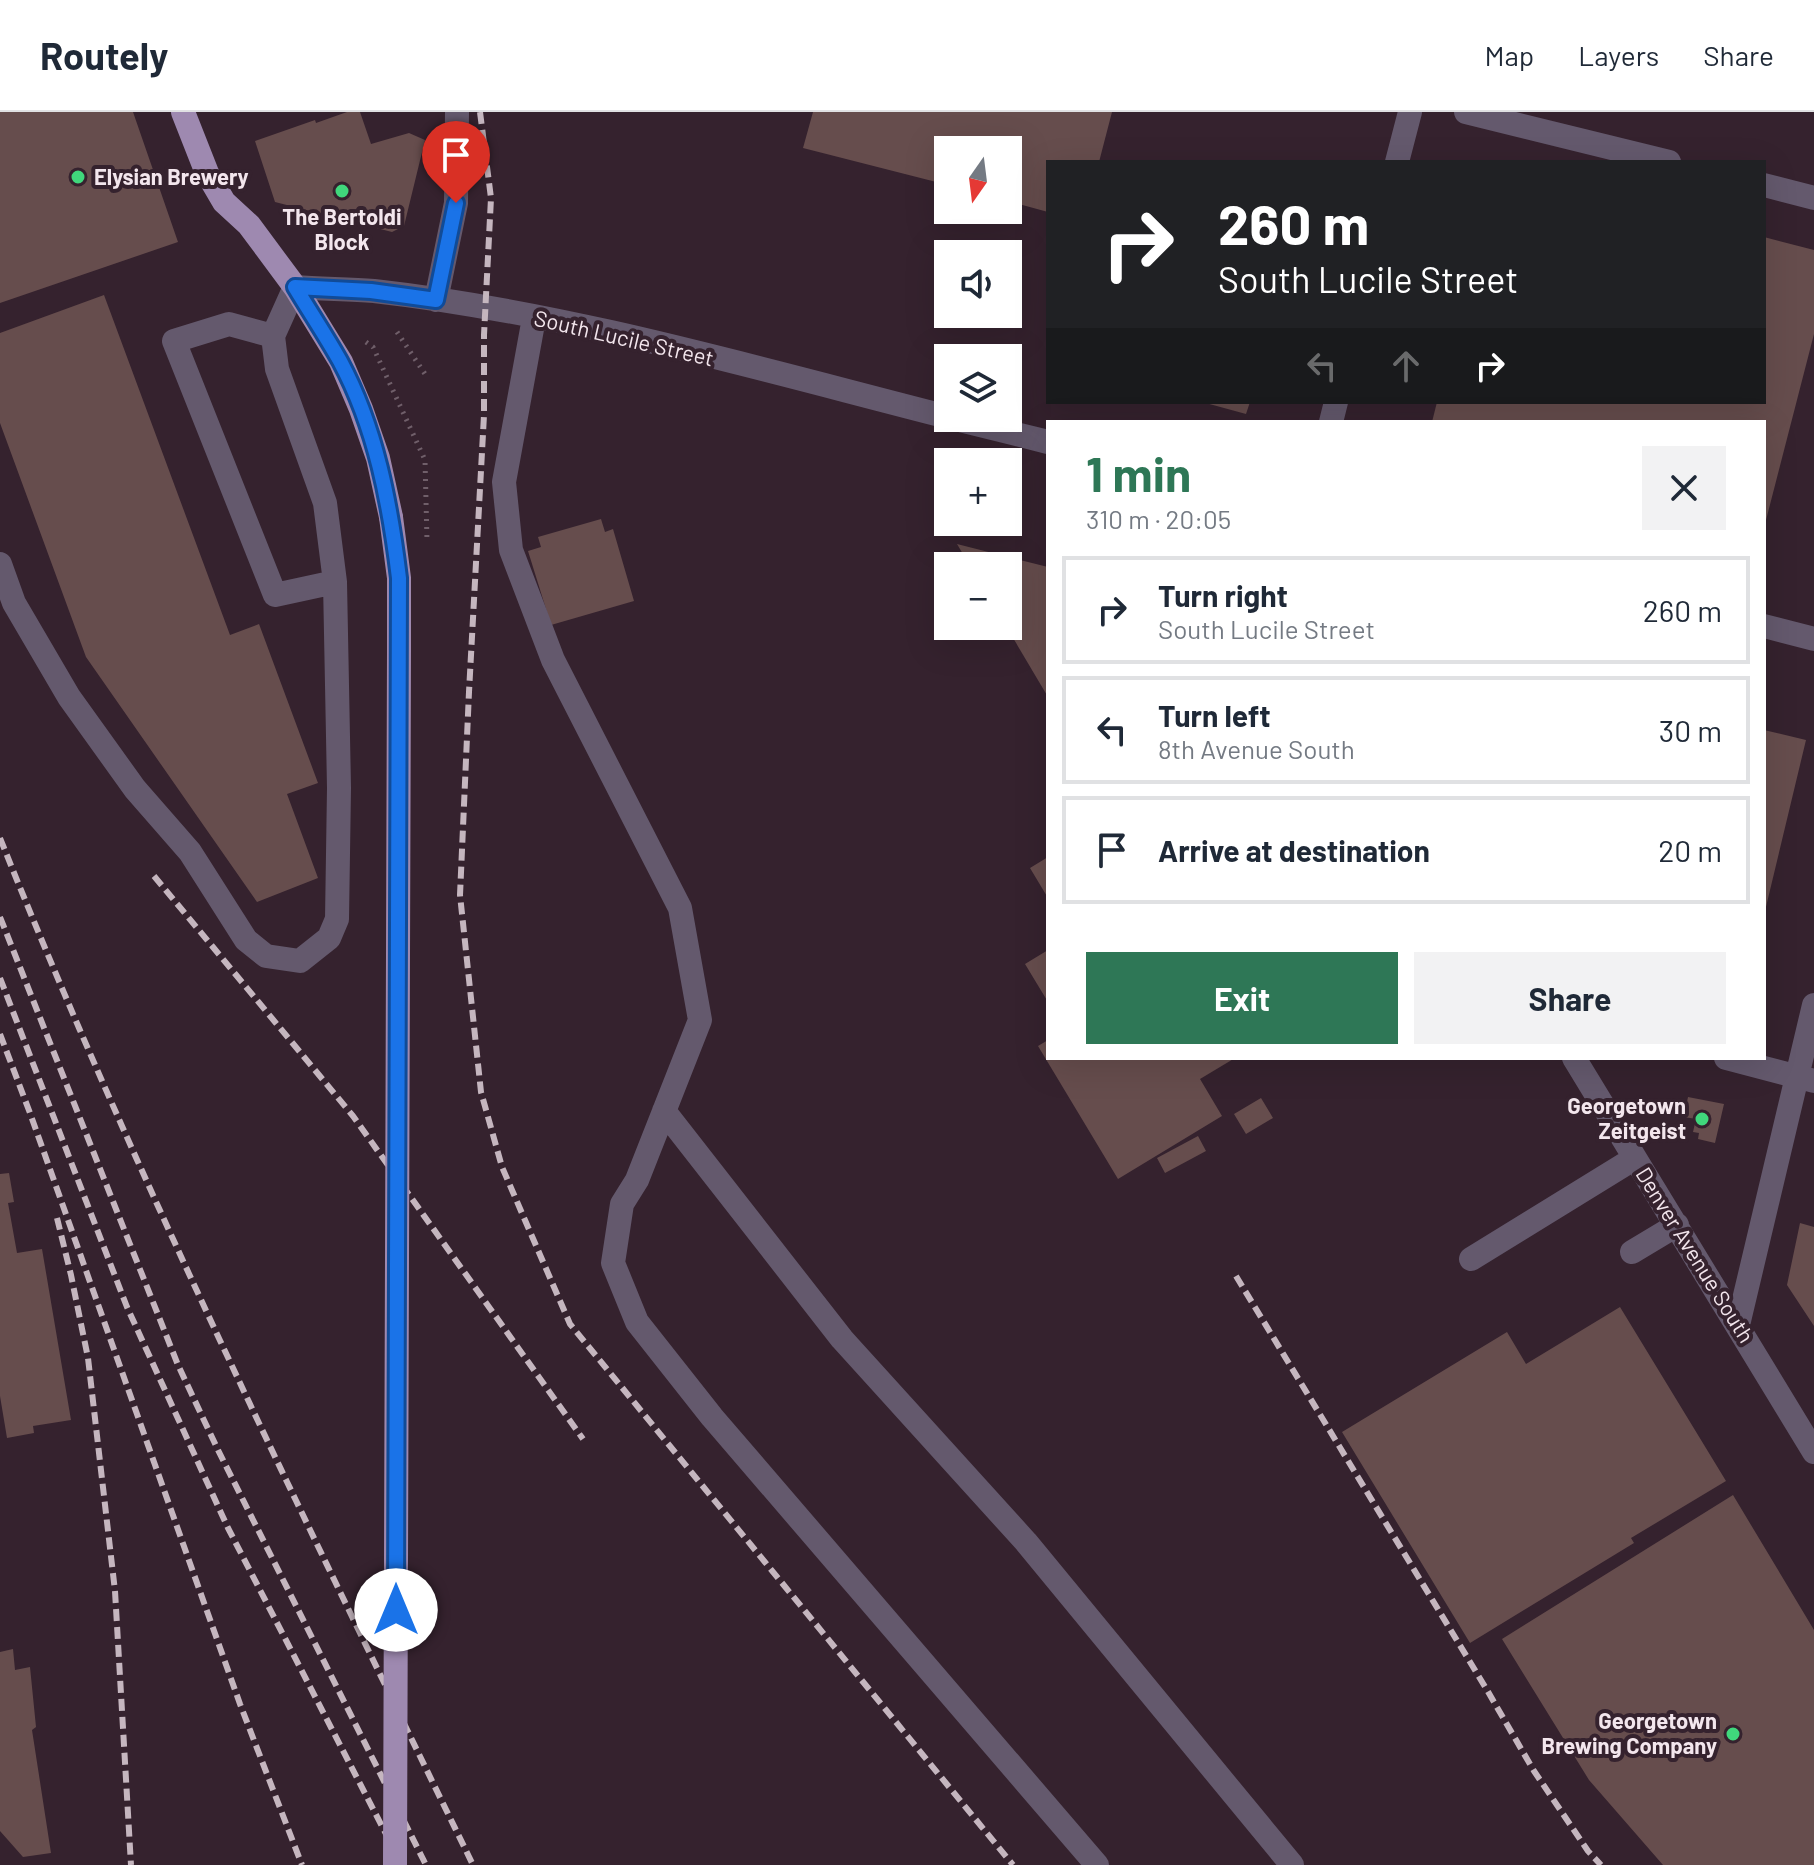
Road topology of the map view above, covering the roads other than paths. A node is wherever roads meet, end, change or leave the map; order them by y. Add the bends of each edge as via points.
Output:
1 (183, 112) edge
2 (457, 112) edge
3 (1410, 112) edge
4 (1466, 112) edge
5 (1398, 160) edge
6 (1661, 160) edge
7 (1766, 186) edge
8 (1814, 198) edge
9 (295, 287) junction
10 (436, 300) junction
11 (534, 318) junction
12 (273, 336) junction
13 (934, 413) edge
14 (1009, 432) edge
15 (1046, 441) edge
16 (0, 564) edge
17 (335, 582) junction
18 (1766, 627) edge
19 (1814, 639) edge
20 (1814, 1005) edge
21 (1575, 1060) edge
22 (1734, 1060) edge
23 (1805, 1079) edge
24 (664, 1111) junction
25 (1635, 1158) junction
26 (1677, 1225) junction
27 (1632, 1252) dead end
28 (1471, 1259) dead end
29 (1738, 1325) junction
30 (1814, 1452) edge
31 (395, 1865) edge
32 (1097, 1865) edge
33 (1292, 1865) edge

1 - 9 main road via 224,202 249,225
2 - 10 street via 456,203
3 - 5 street
4 - 6 street
7 - 8 street
9 - 10 street, South Lucile Street
9 - 12 street
9 - 31 main road, bridge via 341,362 361,409 378,458 399,578
10 - 11 street, South Lucile Street
11 - 13 street, South Lucile Street
11 - 24 street via 504,482 511,550 553,660 680,908 700,1020
12 - 17 street via 277,369 325,503
12 - 17 street via 229,324 174,341 275,595
14 - 15 street, South Lucile Street
16 - 17 street via 14,603 69,697 135,789 190,852 246,940 266,956 300,961 329,938 337,919
18 - 19 street
20 - 23 street
21 - 25 street, Denver Avenue South
22 - 23 street
23 - 29 street
24 - 32 street via 622,1204 613,1263 637,1322 712,1417
24 - 33 street via 842,1339 1026,1542
25 - 26 street, Denver Avenue South
25 - 28 street
26 - 27 street
26 - 29 street, Denver Avenue South
29 - 30 street, Denver Avenue South

